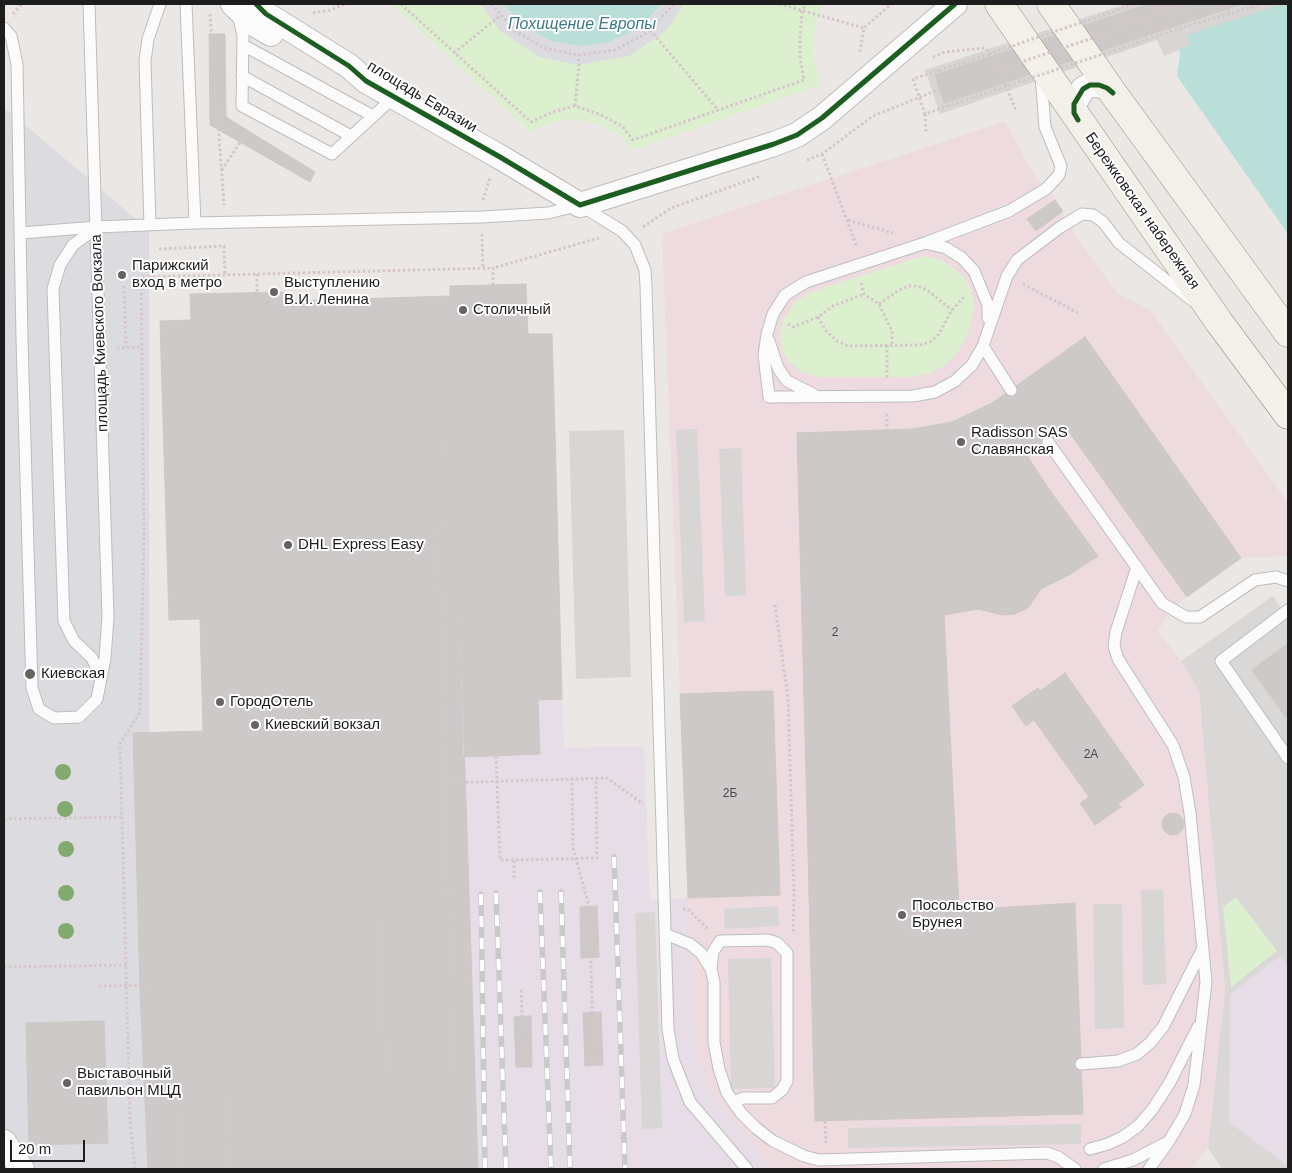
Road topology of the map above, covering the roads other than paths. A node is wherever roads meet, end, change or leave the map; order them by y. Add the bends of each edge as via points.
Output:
1 (89, 4) edge
2 (160, 4) edge
3 (186, 4) edge
4 (955, 4) edge
5 (999, 4) edge
6 (1051, 4) edge
7 (242, 6) edge
8 (4, 28) edge
9 (243, 45) junction
10 (1039, 62) junction
11 (242, 76) junction
12 (1113, 93) junction
13 (394, 96) junction
14 (372, 116) junction
15 (1078, 120) junction
16 (351, 136) junction
17 (580, 205) junction
18 (195, 222) junction
19 (150, 225) junction
20 (97, 227) junction
21 (21, 233) junction
22 (925, 243) junction
23 (1219, 322) junction
24 (988, 328) junction
25 (1288, 332) edge
26 (767, 334) junction
27 (983, 346) junction
28 (1011, 390) dead end
29 (818, 396) junction
30 (1288, 415) edge
31 (1048, 442) dead end
32 (1137, 567) junction
33 (1288, 581) edge
34 (1288, 610) edge
35 (101, 678) junction
36 (1288, 758) edge
37 (665, 934) junction
38 (1203, 948) junction
39 (711, 969) junction
40 (1202, 1018) junction
41 (1081, 1064) dead end
42 (734, 1102) junction
43 (1170, 1141) junction
44 (4, 1142) edge
45 (1090, 1149) dead end
46 (22, 1169) edge
47 (747, 1169) edge
48 (1075, 1169) edge
49 (1104, 1169) edge
50 (1149, 1169) edge

1 - 20 lane
2 - 19 lane via 148,39 145,61
3 - 18 lane
4 - 17 street via 822,118 797,135
5 - 10 main road, Бережковская набережная
6 - 12 main road
7 - 9 lane
7 - 13 street, площадь Евразии via 266,14
8 - 21 lane, площадь Киевского Вокзала via 11,36 17,64
9 - 11 lane
9 - 14 lane
10 - 15 main road, Бережковская набережная
10 - 22 lane via 1046,127 1061,166 1060,175 1046,189 1009,211
11 - 16 lane
11 - 16 lane via 242,106 332,154
12 - 15 street via 1099,85 1082,89 1074,104
12 - 25 main road
13 - 14 lane
13 - 17 street, площадь Евразии
14 - 16 lane
15 - 23 main road, Бережковская набережная
17 - 18 lane via 548,213 482,217
17 - 37 lane via 622,231 635,245 645,270
18 - 19 lane
19 - 20 lane
20 - 21 lane
20 - 35 lane, площадь Киевского Вокзала via 108,617
20 - 35 lane, площадь Киевского Вокзала via 73,245 60,265 53,289 64,621 74,641 92,658
21 - 35 lane, площадь Киевского Вокзала via 32,688 39,709 54,718 79,717 97,699
22 - 24 lane via 946,248 962,258 980,282 988,305
22 - 26 lane via 806,282 785,295 773,314
23 - 24 lane via 1119,243 1103,222 1093,215 1082,214 1017,260 1007,276
23 - 30 main road, Бережковская набережная
24 - 27 lane
26 - 29 lane via 786,381
26 - 29 lane via 764,355 769,397
27 - 28 lane
27 - 29 lane via 972,365 955,381 935,392 913,396
31 - 32 lane
32 - 33 lane via 1162,603 1186,616 1200,617 1256,580 1276,577
32 - 38 lane via 1114,646 1118,658 1173,745 1184,777
34 - 36 lane via 1221,661
37 - 39 lane via 690,944 701,953
37 - 47 lane via 668,1029 673,1059 690,1102
38 - 40 lane via 1206,982
38 - 41 lane via 1162,1027 1150,1043 1136,1054 1118,1061
39 - 42 lane via 714,1042 719,1069
39 - 42 lane via 713,952 720,941 768,940 786,953 787,1081 772,1098 743,1098
40 - 43 lane via 1194,1085 1185,1114
40 - 45 lane via 1169,1084 1152,1110 1123,1137
42 - 48 lane via 756,1128 773,1140 819,1160 1047,1153
43 - 49 lane via 1133,1160
43 - 50 lane
44 - 46 street

